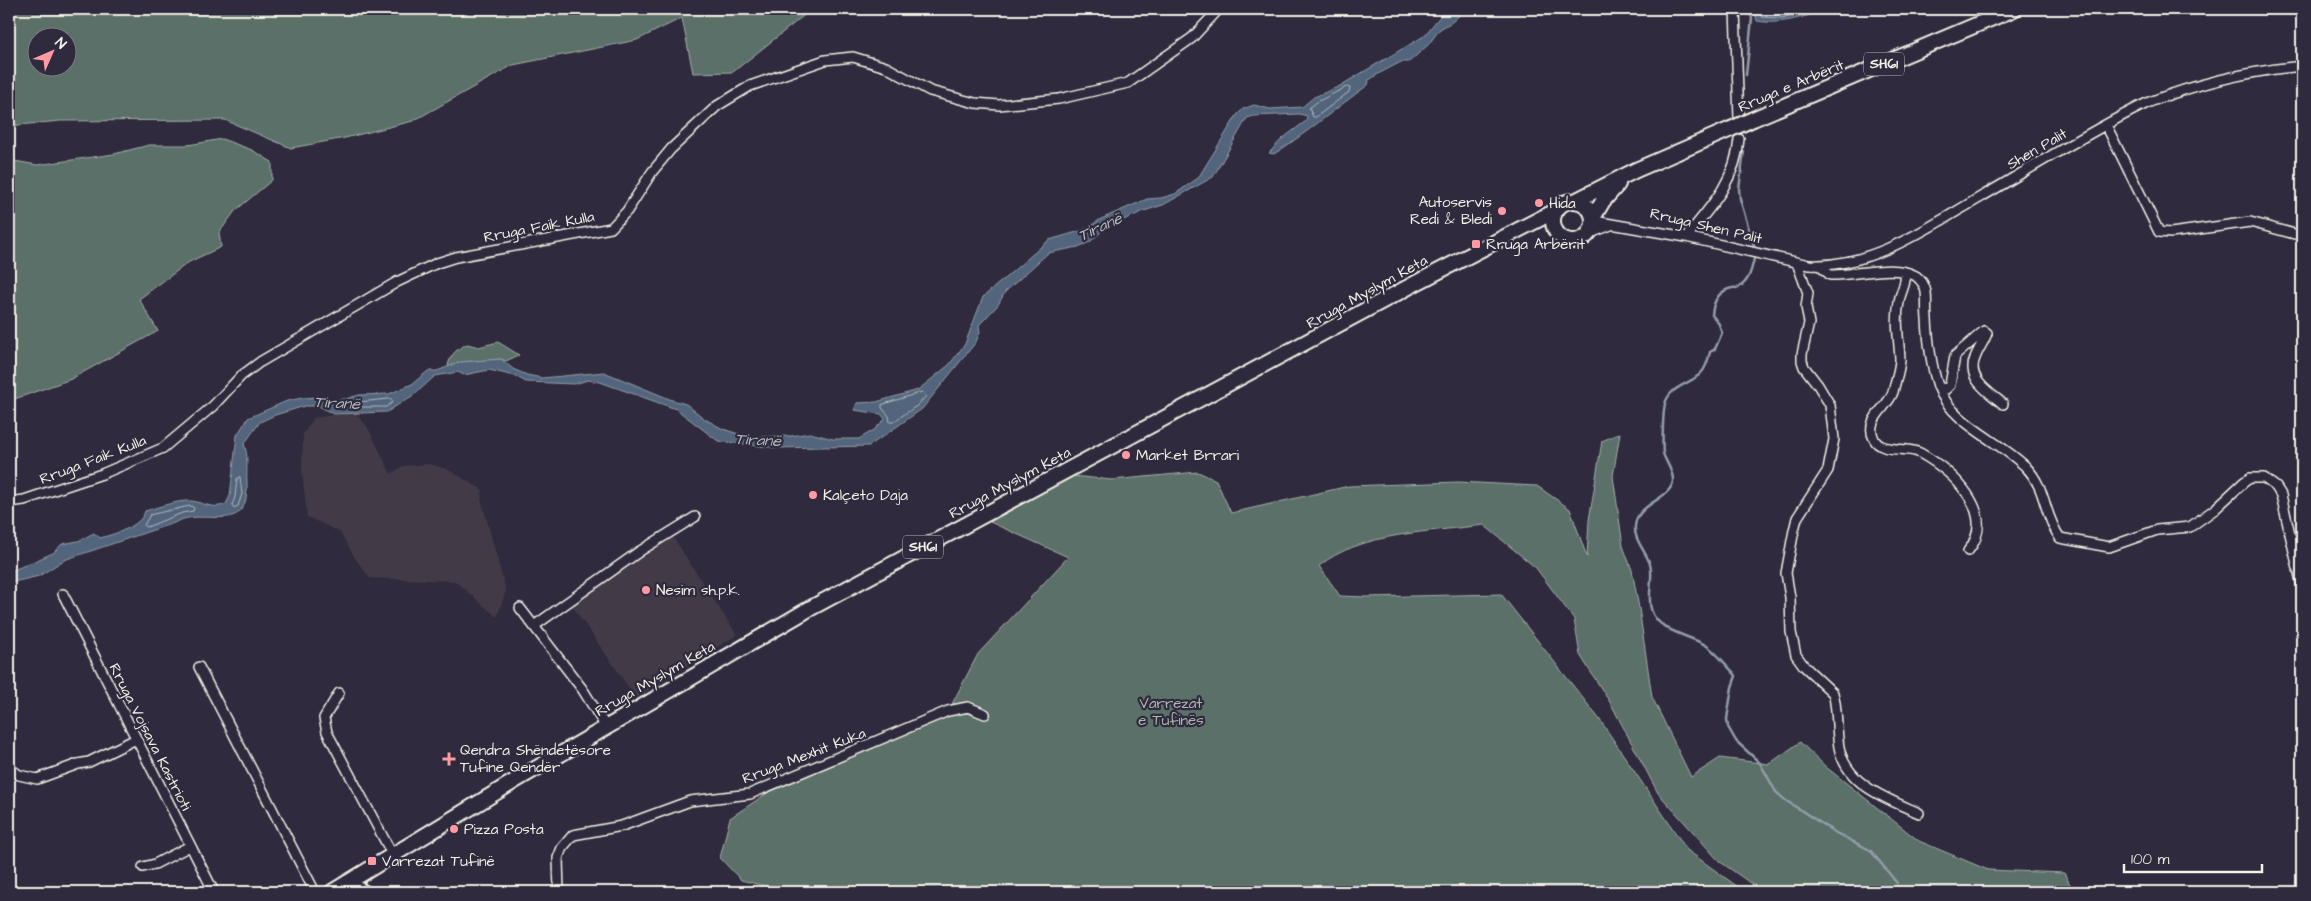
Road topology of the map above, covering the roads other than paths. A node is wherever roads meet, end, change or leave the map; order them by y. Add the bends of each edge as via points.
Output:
1 (1219, 9) edge
2 (1735, 9) edge
3 (2014, 9) edge
4 (2302, 66) edge
5 (2106, 125) junction
6 (1736, 129) junction
7 (1636, 170) junction
8 (1575, 201) junction
9 (1557, 210) junction
10 (1593, 220) junction
11 (1614, 224) junction
12 (1527, 227) junction
13 (1558, 234) junction
14 (1588, 234) junction
15 (2302, 236) edge
16 (1686, 237) junction
17 (1794, 263) junction
18 (1820, 266) junction
19 (1905, 273) junction
20 (1938, 387) junction
21 (2003, 404) dead end
22 (9, 502) edge
23 (695, 517) dead end
24 (1968, 552) dead end
25 (2302, 586) edge
26 (63, 594) dead end
27 (520, 608) dead end
28 (534, 626) junction
29 (199, 667) dead end
30 (339, 693) dead end
31 (985, 714) dead end
32 (606, 727) junction
33 (136, 739) junction
34 (9, 768) edge
35 (1918, 813) dead end
36 (190, 846) junction
37 (392, 854) junction
38 (143, 867) dead end
39 (348, 882) junction
40 (214, 892) edge
41 (314, 892) edge
42 (332, 892) edge
43 (366, 892) edge
44 (559, 892) edge

1 - 22 street, Rruga Faik Kulla via 1192,38 1144,74 1128,83 1059,99 999,105 975,103 930,91 886,67 853,57 825,60 750,86 717,106 671,149 611,228 456,257 419,271 260,362 163,448 102,474
2 - 6 street
3 - 6 main road, Rruga e Arbërit / SH61, bridge
4 - 5 street, Shen Palit via 2252,74 2164,96
5 - 15 street via 2159,232 2250,222
5 - 18 street, Shen Palit via 1896,244 1848,261
6 - 7 main road, Rruga e Arbërit / SH61
6 - 16 street via 1734,164 1723,191
7 - 8 main road, Rruga e Arbërit / SH61
7 - 10 main road, Rruga e Arbërit / SH61 via 1608,194
8 - 9 main road, SH61 via 1563,204
8 - 10 main road via 1587,206
9 - 12 main road, Rruga Myslym Keta / SH61
9 - 13 main road via 1554,220
10 - 11 street, Rruga Shen Palit
10 - 14 main road, SH61
11 - 14 street
11 - 16 street, Rruga Shen Palit
12 - 13 main road
12 - 32 main road, Rruga Myslym Keta / SH61 via 1416,282 863,579
13 - 14 main road via 1573,241
16 - 17 street, Rruga Shen Palit
17 - 18 street, Shen Palit
17 - 35 street via 1808,293 1809,323 1802,361 1830,405 1834,439 1828,470 1797,518 1786,574 1796,655 1834,693 1840,748 1851,774 1868,789
18 - 19 street via 1830,276 1881,271
19 - 20 street via 1916,276 1924,287 1929,341
19 - 24 street via 1896,322 1900,364 1892,393 1874,418 1873,432 1879,444 1920,453 1959,482 1977,516 1974,544
20 - 21 street via 1946,389 1950,385 1955,356 1984,332 1987,333 1986,340 1974,359 1973,375
20 - 25 street via 1957,413 2012,455 2034,477 2060,538 2109,547 2157,530 2182,529 2202,519 2244,482 2264,478 2281,495
23 - 28 street via 640,551
26 - 33 street, Rruga Vojsava Kastrioti
27 - 28 street
28 - 32 street via 583,690
29 - 41 street
30 - 37 street via 324,718 327,732
31 - 44 street, Rruga Mexhit Kuka via 968,707 948,711 750,794 690,801 622,826 573,836 558,858
32 - 37 main road, Rruga Myslym Keta / SH61
33 - 34 street via 89,762 37,779 19,775
33 - 36 street, Rruga Vojsava Kastrioti
36 - 38 street
36 - 40 street, Rruga Vojsava Kastrioti
37 - 39 main road, Rruga Myslym Keta / SH61
39 - 42 main road, Rruga Myslym Keta / SH61
39 - 43 street

